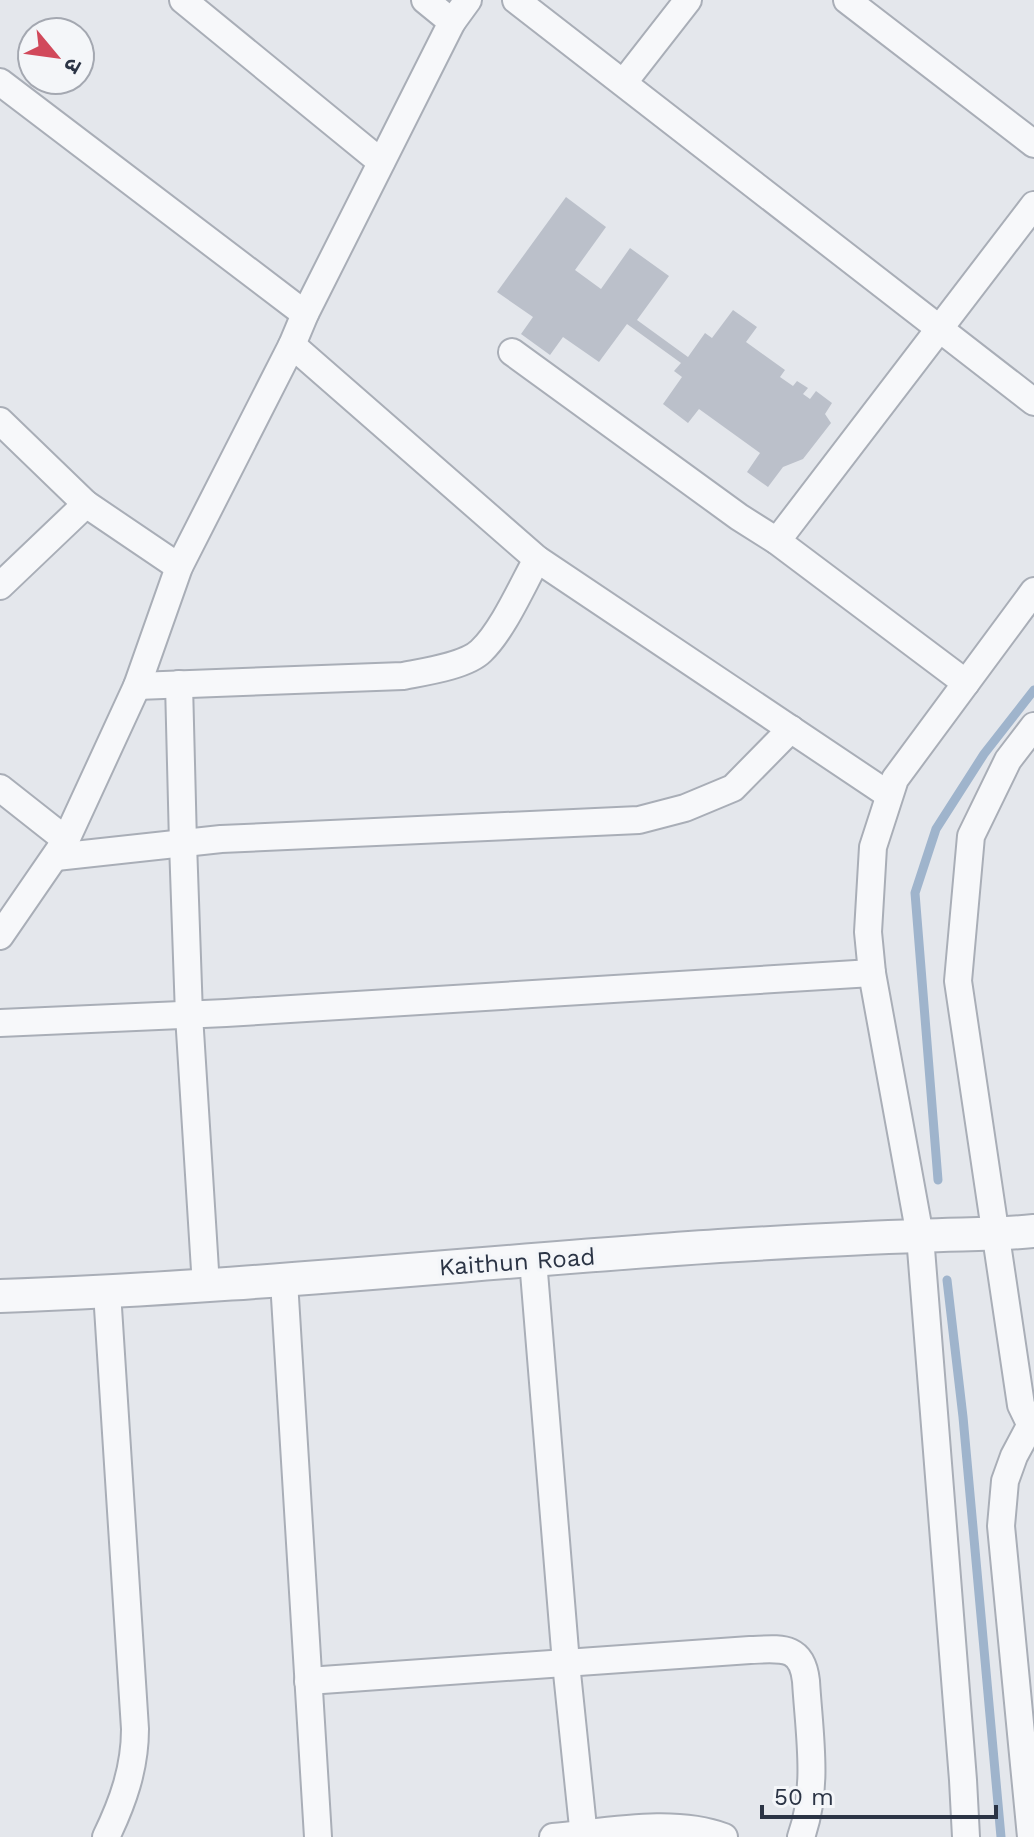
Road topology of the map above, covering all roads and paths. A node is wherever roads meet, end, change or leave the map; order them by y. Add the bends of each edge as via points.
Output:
1 (183, 0) edge
2 (425, 0) edge
3 (468, 0) edge
4 (516, 0) edge
5 (688, 0) edge
6 (847, 0) edge
7 (452, 22) junction
8 (0, 82) edge
9 (624, 82) junction
10 (1034, 144) edge
11 (381, 162) junction
12 (1034, 205) edge
13 (305, 314) junction
14 (941, 329) junction
15 (292, 345) junction
16 (512, 352) dead end
17 (1034, 402) edge
18 (0, 421) edge
19 (86, 504) junction
20 (777, 541) junction
21 (537, 559) junction
22 (179, 567) junction
23 (0, 586) edge
24 (1034, 591) edge
25 (966, 683) junction
26 (179, 684) junction
27 (137, 686) junction
28 (1034, 726) edge
29 (791, 729) junction
30 (0, 788) edge
31 (889, 795) junction
32 (183, 843) junction
33 (61, 849) junction
34 (0, 936) edge
35 (872, 973) junction
36 (189, 1015) junction
37 (0, 1023) edge
38 (1034, 1231) edge
39 (995, 1235) junction
40 (920, 1236) junction
41 (533, 1260) junction
42 (284, 1281) junction
43 (206, 1286) junction
44 (107, 1292) junction
45 (0, 1296) edge
46 (1032, 1429) edge
47 (566, 1663) junction
48 (308, 1681) junction
49 (584, 1836) edge
50 (106, 1837) edge
51 (318, 1837) edge
52 (553, 1837) edge
53 (724, 1837) edge
54 (801, 1837) edge
55 (966, 1837) edge
56 (1031, 1837) edge

1 - 11 street
2 - 7 street
3 - 7 street
4 - 9 street
5 - 9 street
6 - 10 street
7 - 11 street
8 - 13 street
9 - 14 street
11 - 13 street
12 - 14 street
13 - 15 street
14 - 17 street
14 - 20 street
15 - 21 street
15 - 22 street
16 - 20 street
18 - 19 street
19 - 22 street
19 - 23 street
20 - 25 street
21 - 26 street via 479,653 446,668 403,676
21 - 29 street
22 - 27 street
24 - 25 street
25 - 31 street via 895,779
26 - 27 street
26 - 32 street
27 - 33 street
28 - 39 street via 1008,760 971,836 958,981
29 - 31 street
29 - 32 street via 733,788 639,820
30 - 33 street
31 - 35 street via 873,847 868,932
32 - 33 street
32 - 36 street
33 - 34 street
35 - 36 street
35 - 40 street
36 - 37 street
36 - 43 street
38 - 39 street, Kaithun Road
39 - 40 street, Kaithun Road
39 - 46 street via 1021,1405
40 - 41 street, Kaithun Road
40 - 55 street
41 - 42 street, Kaithun Road
41 - 47 street
42 - 43 street, Kaithun Road
42 - 48 street
43 - 44 street, Kaithun Road
44 - 45 street, Kaithun Road
44 - 50 street via 135,1750 127,1790
46 - 56 street via 1005,1481 1001,1526
47 - 48 street
47 - 49 street
47 - 54 street via 775,1649 793,1653 805,1665 812,1785
48 - 51 street
49 - 52 street
49 - 53 street via 681,1827

